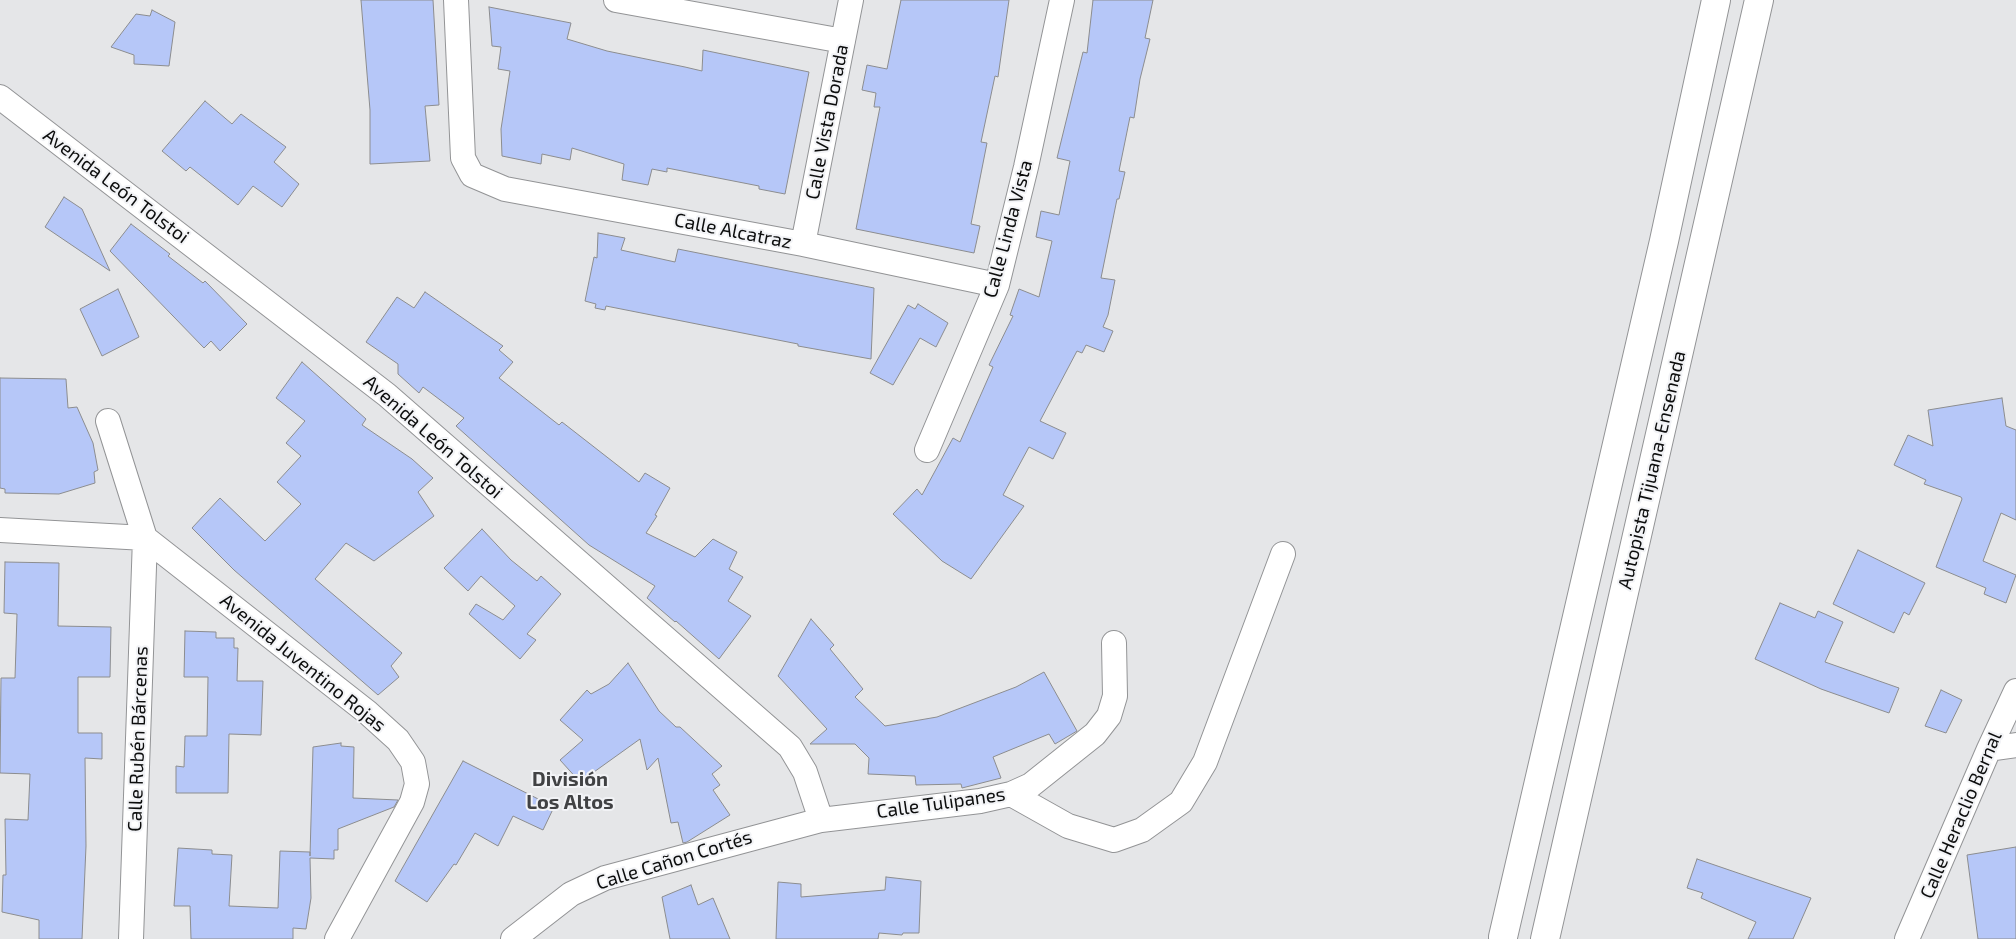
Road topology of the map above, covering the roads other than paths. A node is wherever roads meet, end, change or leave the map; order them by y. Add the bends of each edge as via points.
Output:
1 (456, 0) edge
2 (616, 0) edge
3 (852, 0) edge
4 (1062, 0) edge
5 (1716, 0) edge
6 (1759, 0) edge
7 (843, 41) junction
8 (0, 97) edge
9 (803, 244) junction
10 (997, 285) junction
11 (108, 421) dead end
12 (927, 450) dead end
13 (0, 530) edge
14 (145, 538) junction
15 (1283, 554) dead end
16 (1114, 643) dead end
17 (2016, 691) edge
18 (2016, 745) edge
19 (1989, 749) junction
20 (1010, 794) junction
21 (821, 820) junction
22 (1503, 937) dead end
23 (131, 939) edge
24 (337, 939) edge
25 (513, 939) edge
26 (1546, 939) edge
27 (1908, 939) edge

1 - 9 street, Calle Alcatraz via 463,158 472,175 505,189
2 - 7 street
3 - 7 street, Calle Vista Dorada
4 - 10 street, Calle Linda Vista
5 - 22 highway, Autopista Tijuana-Ensenada via 1664,242
6 - 26 highway, Autopista Tijuana-Ensenada
7 - 9 street, Calle Vista Dorada
8 - 21 street, Avenida León Tolstoi via 387,395 790,747 805,772
9 - 10 street, Calle Alcatraz
10 - 12 street, Calle Linda Vista
11 - 14 street
13 - 14 street
14 - 23 street, Calle Rubén Bárcenas
14 - 24 street, Avenida Juventino Rojas via 367,712 398,740 413,762 417,784 412,802
15 - 20 street via 1205,762 1181,802 1142,830 1114,840 1068,826
16 - 20 street, Calle Tulipanes via 1115,696 1109,716 1095,734 1030,785
17 - 19 street, Calle Heraclio Bernal
18 - 19 street
19 - 27 street, Calle Heraclio Bernal
20 - 21 street, Calle Tulipanes via 980,801
21 - 25 street, Calle Cañon Cortés via 605,878 572,894

